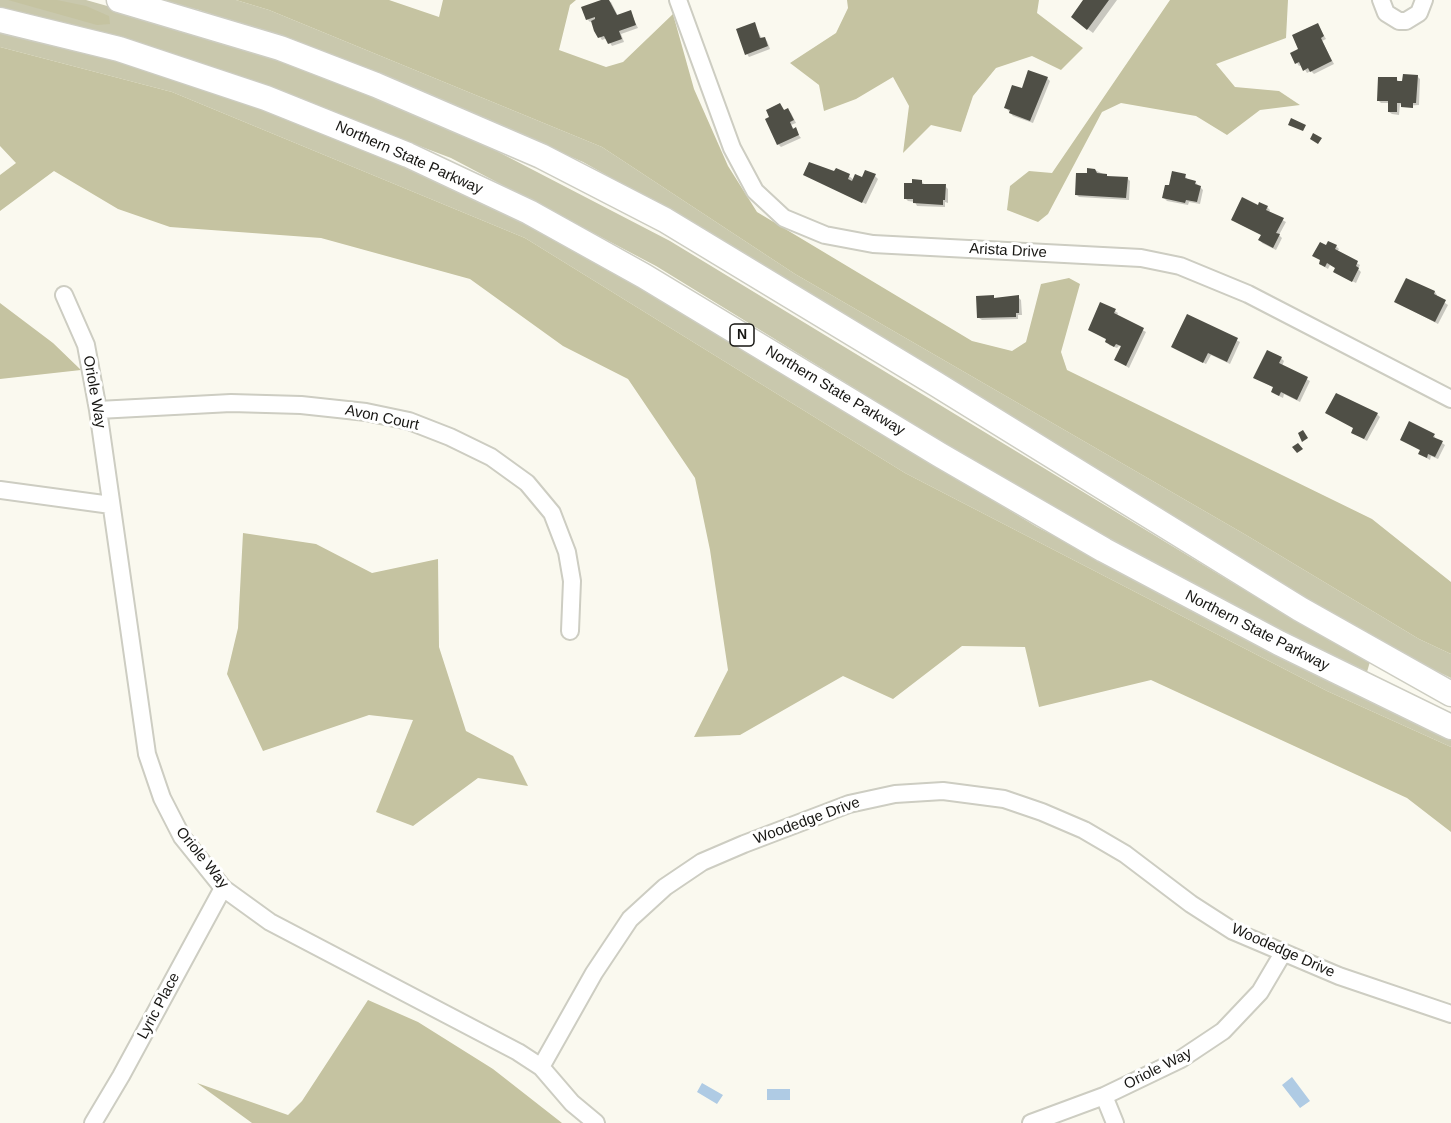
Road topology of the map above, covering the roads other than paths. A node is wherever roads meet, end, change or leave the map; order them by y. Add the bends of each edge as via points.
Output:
1 (119, 0) edge
2 (678, 0) edge
3 (1382, 0) edge
4 (1424, 0) edge
5 (0, 20) edge
6 (64, 295) dead end
7 (1451, 399) edge
8 (98, 410) junction
9 (0, 490) edge
10 (111, 505) junction
11 (570, 631) dead end
12 (1451, 694) edge
13 (1451, 727) edge
14 (223, 888) junction
15 (1283, 953) junction
16 (1451, 1014) edge
17 (541, 1067) junction
18 (1104, 1096) junction
19 (93, 1123) edge
20 (596, 1123) edge
21 (1030, 1123) edge
22 (1115, 1123) edge

1 - 12 highway via 280,48 376,85 541,156 655,215 1300,609
2 - 7 street, Arista Drive via 732,148 755,192 784,218 825,235 873,244 1141,258 1180,266 1248,294
3 - 4 street via 1386,13 1406,21 1419,14
5 - 13 highway, Northern State Parkway / N via 119,49 266,98 408,155 528,212 644,276 1104,550 1279,643
6 - 8 street, Oriole Way via 86,345
8 - 10 street, Oriole Way
8 - 11 street, Avon Court via 231,403 301,405 409,421 450,437 491,457 527,483 552,513 567,552 572,581
9 - 10 street
10 - 14 street, Oriole Way via 147,754 162,798 182,837
14 - 17 street, Oriole Way via 270,922 458,1019
14 - 19 street, Lyric Place
15 - 16 street, Woodedge Drive
15 - 17 street, Woodedge Drive via 1233,931 1125,854 1042,812 1004,799 943,791 895,794 849,804 744,844 702,862 665,887 630,919 594,973
15 - 18 street, Oriole Way via 1260,992 1223,1030 1181,1059
17 - 20 street, Oriole Way
18 - 21 street, Oriole Way
18 - 22 street

